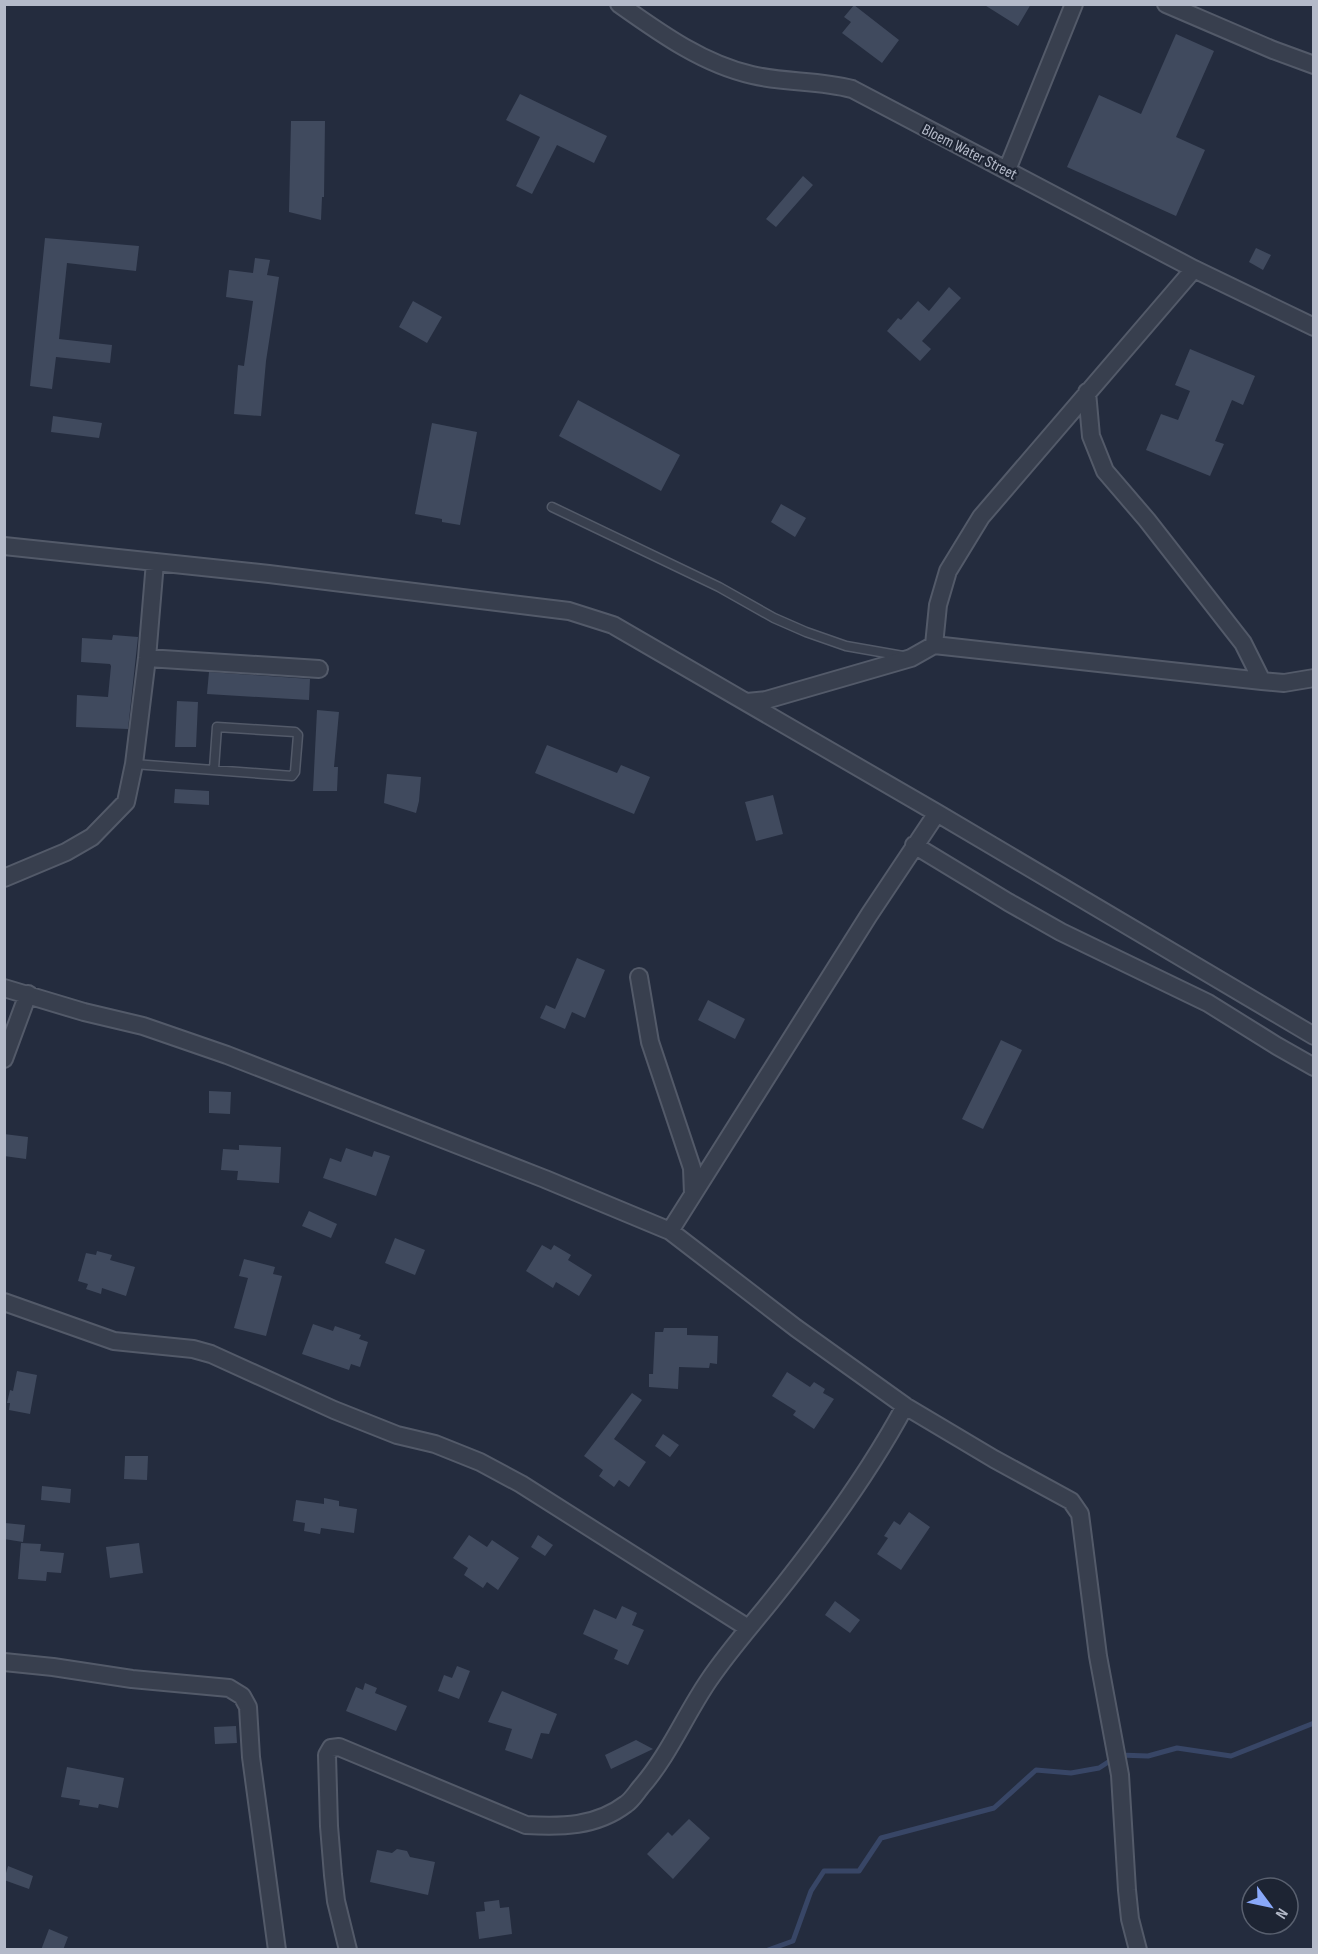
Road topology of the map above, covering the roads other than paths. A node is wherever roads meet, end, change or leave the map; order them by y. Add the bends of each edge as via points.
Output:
1 (619, 4) edge
2 (1074, 4) edge
3 (1166, 4) edge
4 (1314, 65) edge
5 (1007, 170) junction
6 (1194, 269) junction
7 (1314, 327) edge
8 (1087, 392) junction
9 (552, 507) dead end
10 (4, 546) edge
11 (155, 562) junction
12 (934, 645) junction
13 (147, 658) junction
14 (911, 658) junction
15 (319, 669) dead end
16 (1314, 678) edge
17 (1262, 681) junction
18 (747, 702) junction
19 (134, 764) junction
20 (214, 769) junction
21 (937, 813) junction
22 (914, 845) junction
23 (4, 878) edge
24 (639, 977) dead end
25 (4, 988) edge
26 (28, 994) junction
27 (1314, 1036) edge
28 (4, 1059) edge
29 (1314, 1067) edge
30 (693, 1195) junction
31 (670, 1231) junction
32 (4, 1302) edge
33 (905, 1406) junction
34 (748, 1628) junction
35 (4, 1662) edge
36 (277, 1950) edge
37 (348, 1950) edge
38 (1138, 1950) edge

1 - 5 street, Bloem Water Street via 661,33 727,69 852,89
2 - 5 street
3 - 4 street
5 - 6 street, Bloem Water Street
6 - 7 street, Bloem Water Street
6 - 8 street
8 - 12 street via 981,517 948,571 938,606
8 - 17 street via 1091,436 1105,471 1243,643
9 - 14 lane via 806,632 846,646
10 - 11 street
11 - 13 street
11 - 18 street via 591,616
12 - 14 street
12 - 17 street
13 - 15 street
13 - 19 street
14 - 18 street
16 - 17 street via 1284,683
18 - 21 street
19 - 20 lane
19 - 23 street via 126,802 92,837
20 - 20 lane via 217,727 298,735 294,775
21 - 22 street
21 - 27 street
22 - 29 street via 1062,932 1208,1004
22 - 30 street
24 - 30 street via 650,1041 692,1168
25 - 26 street
26 - 28 street
26 - 31 street via 143,1026 227,1055
30 - 31 street
31 - 33 street
32 - 34 street via 114,1341 211,1354 334,1410 480,1462
33 - 34 street via 825,1531
33 - 38 street via 1071,1501 1080,1514 1098,1656 1120,1775 1127,1890
34 - 37 street via 627,1804 585,1824 526,1825 332,1748 327,1755 328,1826 336,1900
35 - 36 street via 229,1689 242,1696 248,1707 253,1778

